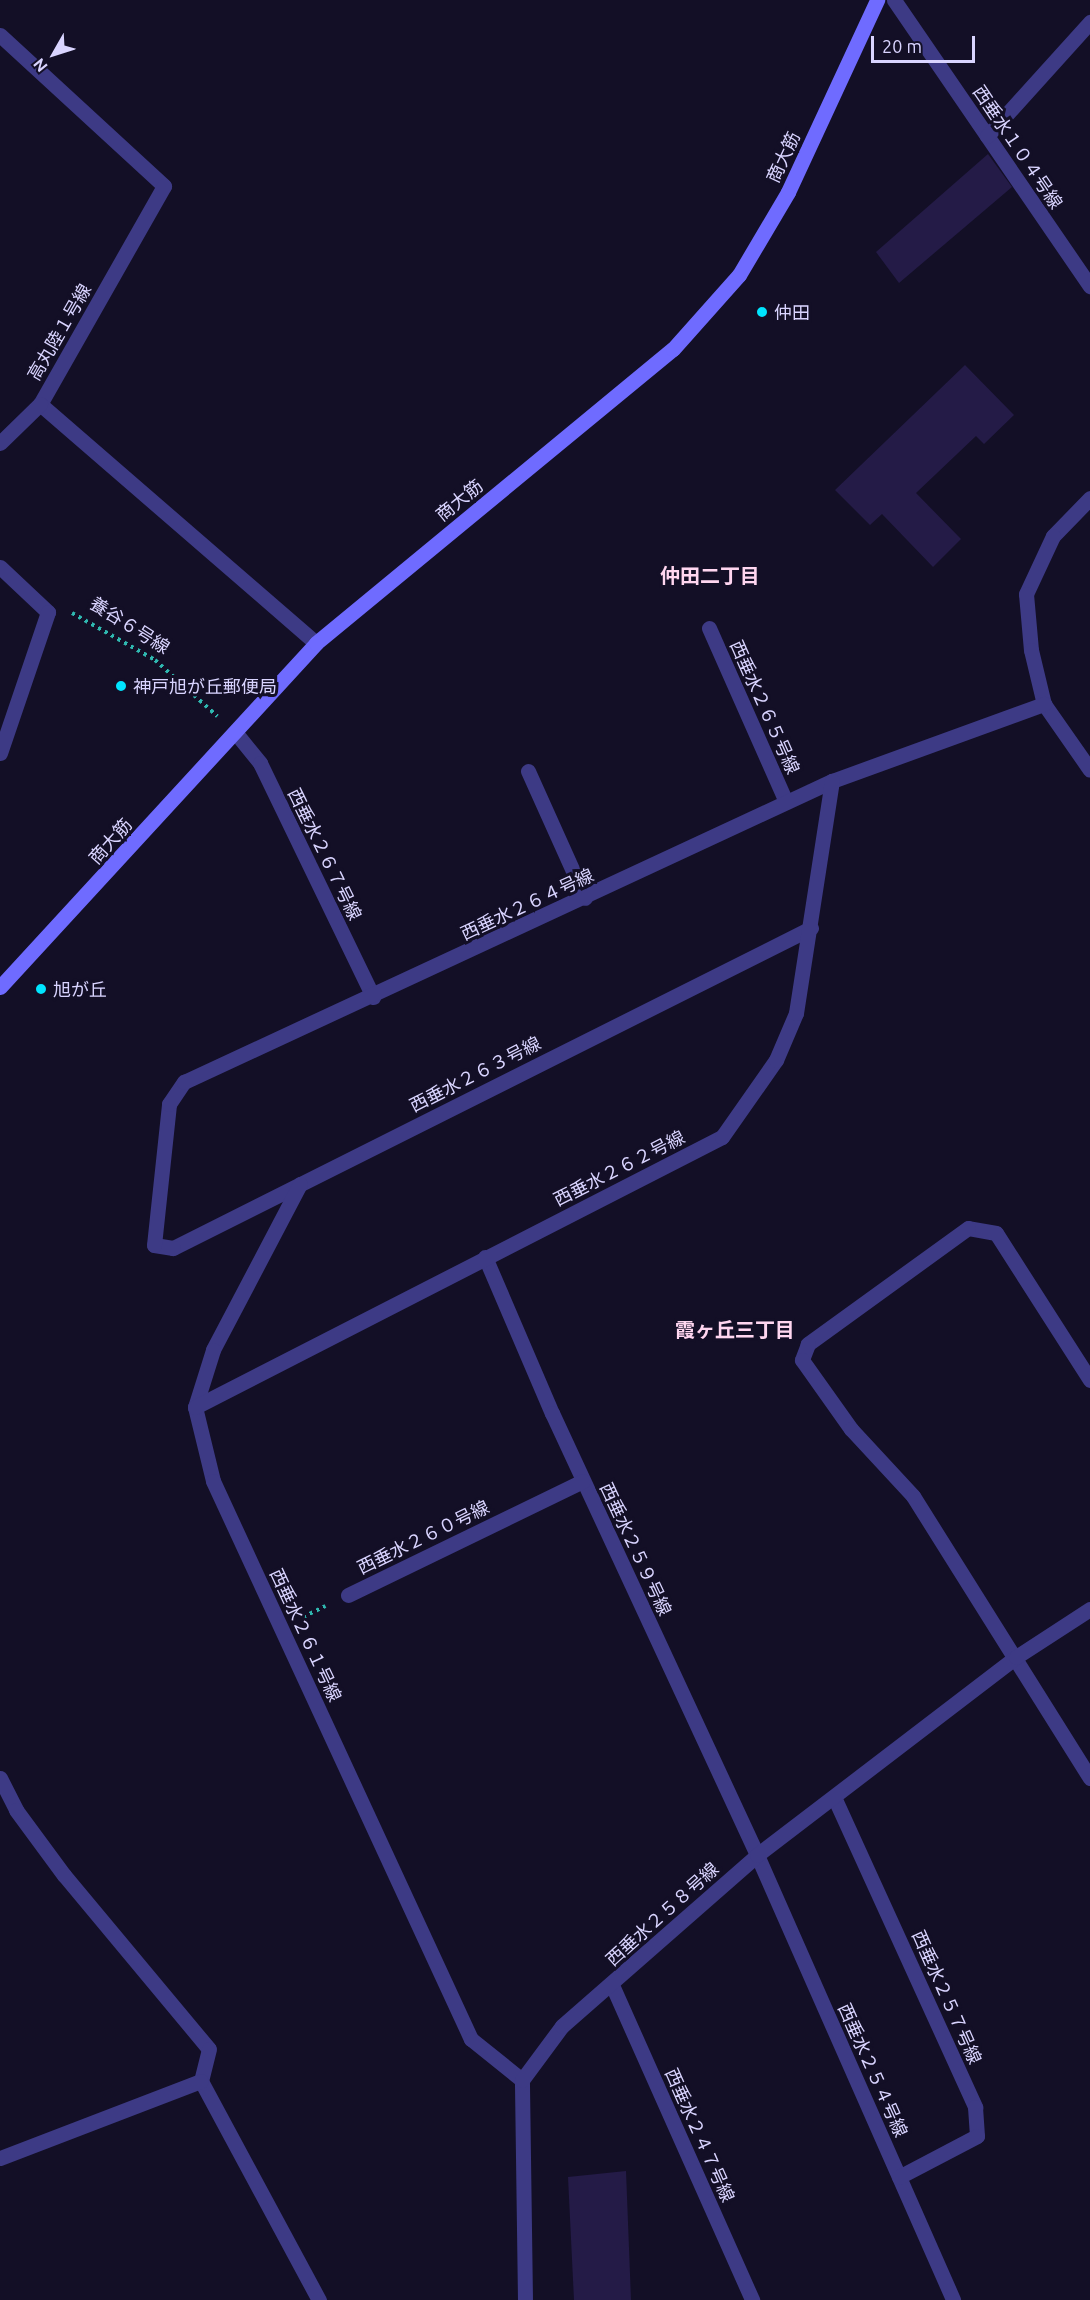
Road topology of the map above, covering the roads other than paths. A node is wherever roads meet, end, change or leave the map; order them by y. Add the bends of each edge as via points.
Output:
1 (877, 0) edge
2 (894, 0) edge
3 (1090, 22) edge
4 (0, 35) edge
5 (987, 136) junction
6 (1090, 286) edge
7 (40, 405) junction
8 (0, 443) edge
9 (1090, 498) edge
10 (0, 567) edge
11 (709, 628) dead end
12 (316, 643) junction
13 (1044, 704) junction
14 (235, 732) junction
15 (0, 753) edge
16 (1090, 770) edge
17 (528, 771) dead end
18 (832, 781) junction
19 (786, 802) junction
20 (585, 898) junction
21 (811, 928) junction
22 (0, 987) edge
23 (373, 997) junction
24 (300, 1184) junction
25 (154, 1245) joint
26 (485, 1257) junction
27 (1090, 1380) edge
28 (195, 1407) junction
29 (583, 1481) junction
30 (348, 1595) road end
31 (1090, 1609) edge
32 (1016, 1657) junction
33 (0, 1778) edge
34 (1090, 1778) edge
35 (834, 1797) junction
36 (757, 1855) junction
37 (612, 1985) junction
38 (201, 2080) junction
39 (522, 2080) junction
40 (0, 2158) edge
41 (899, 2177) junction
42 (319, 2300) edge
43 (525, 2300) edge
44 (752, 2300) edge
45 (953, 2300) edge

1 - 12 street, 商大筋 via 788,192 739,274 673,349
2 - 5 street, 西垂水１０４号線
3 - 5 street
4 - 7 street, 高丸陸１号線 via 164,186
5 - 6 street, 西垂水１０４号線
7 - 8 street
7 - 12 street, 高丸陸１号線
9 - 13 street via 1053,536 1026,594 1031,650
10 - 15 street via 48,612
11 - 19 street, 西垂水２６５号線
12 - 14 street, 商大筋
13 - 16 street
13 - 18 street, 西垂水２６４号線
14 - 22 street, 商大筋
14 - 23 street, 西垂水２６７号線 via 260,763
17 - 20 street
18 - 19 street, 西垂水２６４号線
18 - 21 street, 西垂水２６２号線
19 - 20 street, 西垂水２６４号線
20 - 23 street, 西垂水２６４号線
21 - 24 street, 西垂水２６３号線
21 - 26 street, 西垂水２６２号線 via 796,1013 776,1060 722,1137
23 - 25 street, 西垂水２６４号線 via 184,1082 170,1104
24 - 25 street, 西垂水２６３号線 via 173,1248
24 - 28 street via 213,1350
26 - 28 street, 西垂水２６２号線
26 - 29 street, 西垂水２５９号線
27 - 32 street via 996,1233 968,1228 808,1344 802,1360 851,1429 913,1496
28 - 39 street, 西垂水２６１号線 via 213,1481 471,2039
29 - 30 street, 西垂水２６０号線
29 - 36 street, 西垂水２５９号線
31 - 32 street, 西垂水２５８号線
32 - 34 street
32 - 35 street, 西垂水２５８号線
33 - 38 street via 16,1810 64,1875 209,2049
35 - 36 street, 西垂水２５８号線
35 - 41 street, 西垂水２５７号線 via 975,2107 977,2136
36 - 37 street, 西垂水２５８号線
36 - 41 street, 西垂水２５４号線
37 - 39 street, 西垂水２５８号線 via 562,2026
37 - 44 street, 西垂水２４７号線
38 - 40 street
38 - 42 street
39 - 43 street
41 - 45 street, 西垂水２５４号線

